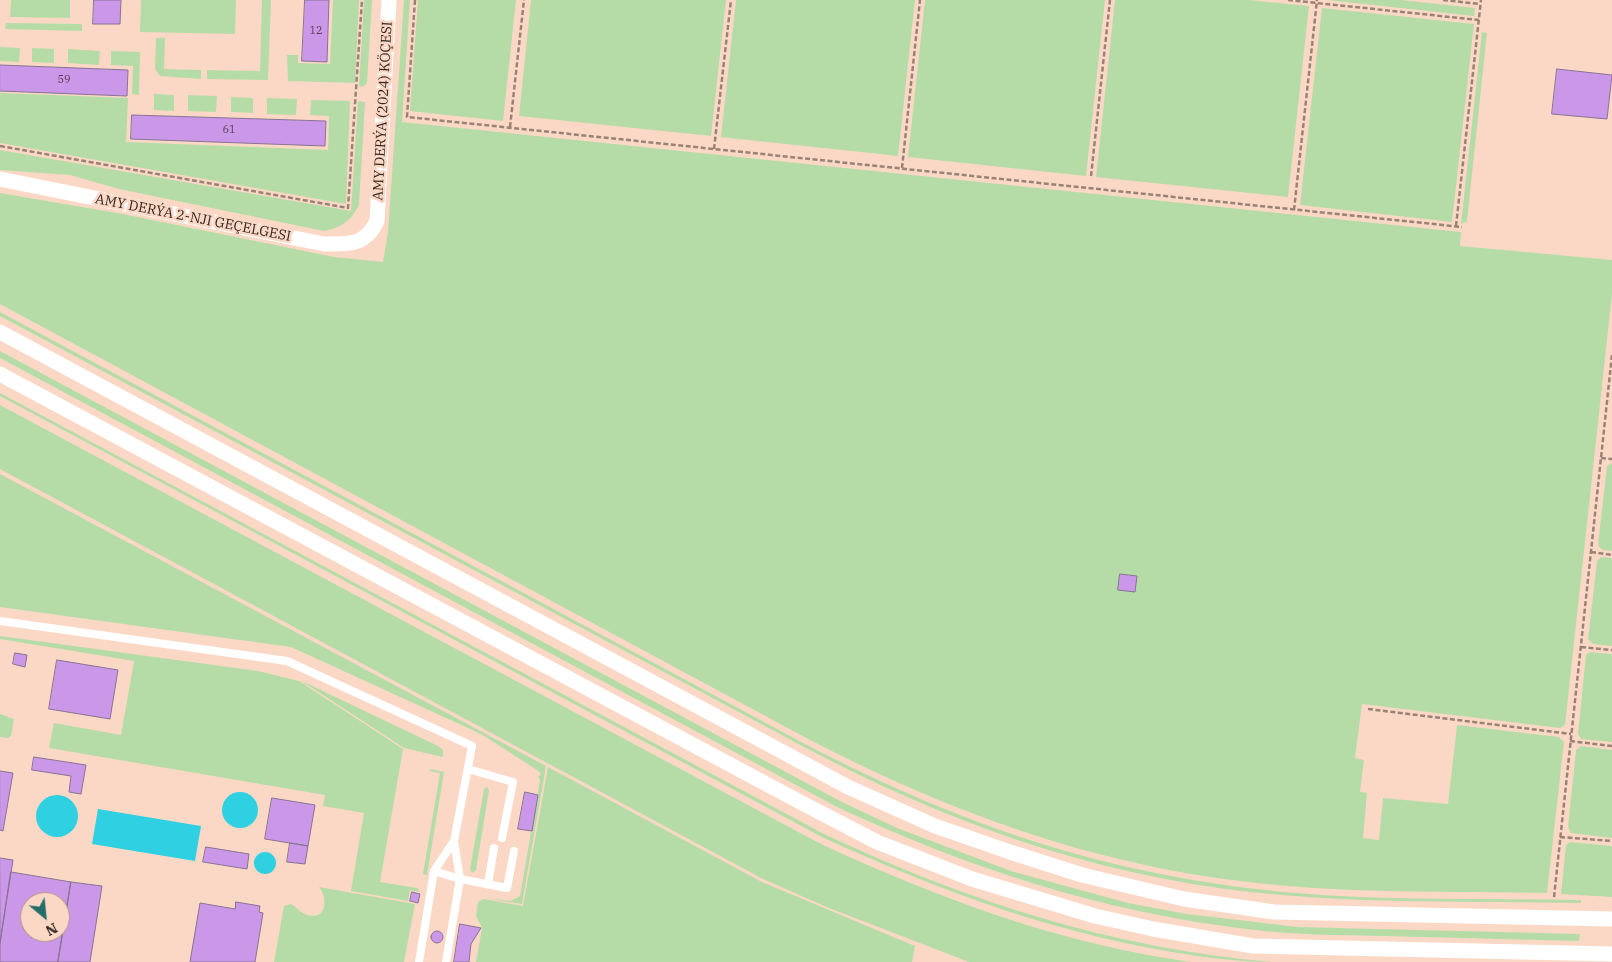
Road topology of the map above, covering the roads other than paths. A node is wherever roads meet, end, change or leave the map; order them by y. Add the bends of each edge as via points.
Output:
1 (389, 0) edge
2 (0, 179) edge
3 (376, 221) joint
4 (0, 332) edge
5 (0, 374) edge
6 (0, 622) edge
7 (468, 769) junction
8 (502, 838) dead end
9 (454, 841) junction
10 (494, 848) dead end
11 (514, 851) dead end
12 (434, 871) junction
13 (460, 879) junction
14 (488, 884) junction
15 (1612, 919) edge
16 (1612, 954) edge
17 (419, 962) edge
18 (446, 962) edge

1 - 3 street, AMY DERÝA (2024) KÖÇESI
2 - 3 street, AMY DERÝA 2-NJI GEÇELGESI via 324,244 350,244 363,239 372,232
4 - 15 street via 848,787 935,826 1082,875 1184,898 1274,912
5 - 16 street via 877,842 972,878 1095,916 1253,946
6 - 7 lane via 296,664 472,746
7 - 8 lane via 513,782
7 - 9 lane
9 - 12 lane
9 - 13 lane
10 - 14 lane
11 - 14 lane via 508,887
12 - 13 lane
12 - 17 lane
13 - 14 lane
13 - 18 lane

